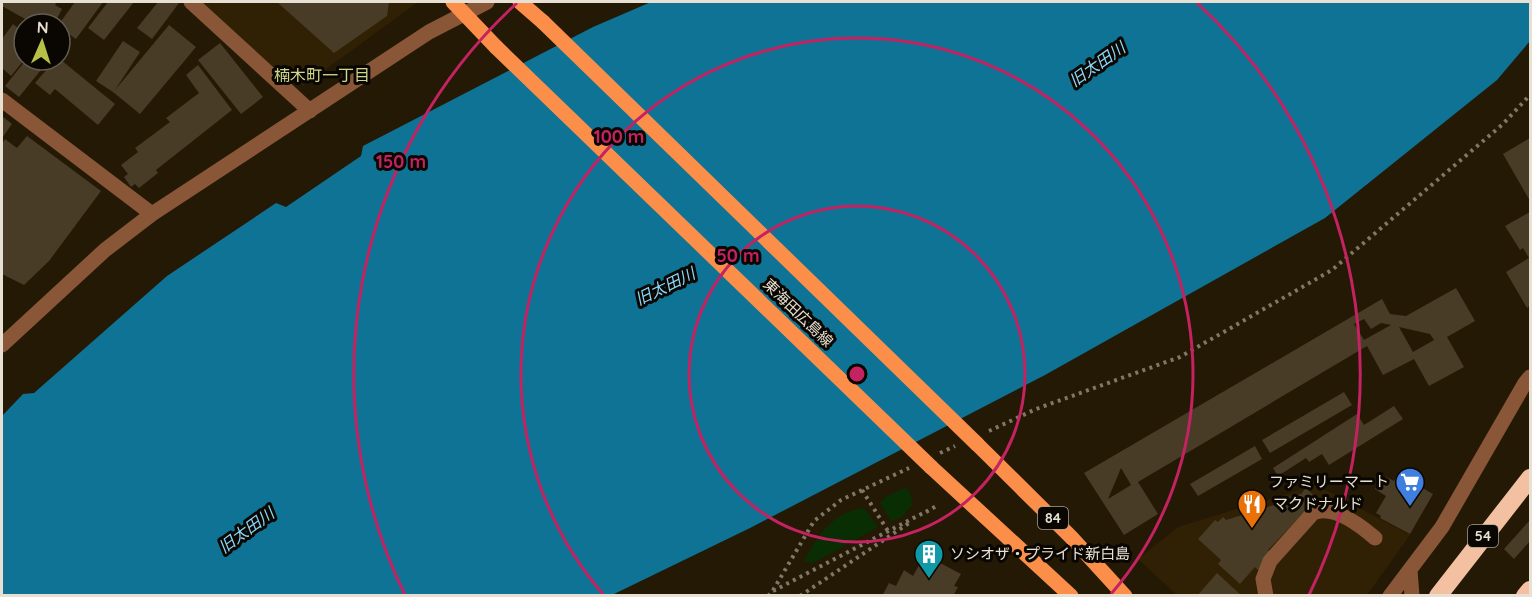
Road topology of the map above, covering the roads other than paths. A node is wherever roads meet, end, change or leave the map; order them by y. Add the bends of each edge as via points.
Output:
1 (192, 2) edge
2 (487, 2) edge
3 (520, 2) edge
4 (458, 7) edge
5 (2, 100) edge
6 (310, 111) junction
7 (152, 214) junction
8 (2, 345) edge
9 (1530, 377) edge
10 (1530, 478) edge
11 (1375, 538) dead end
12 (1410, 570) junction
13 (1530, 590) edge
14 (1071, 596) edge
15 (1125, 596) edge
16 (1266, 596) edge
17 (1390, 596) edge
18 (1412, 596) edge
19 (1438, 596) edge
20 (1525, 596) edge

1 - 6 street
2 - 4 street
3 - 15 main road, 東海田広島線 / 84, bridge via 975,440
4 - 6 street via 429,32
4 - 14 main road, 東海田広島線, bridge
5 - 7 street
6 - 7 street
7 - 8 street via 105,250
9 - 12 street via 1442,527
10 - 19 highway, 54
11 - 16 street via 1332,512 1313,513 1269,561 1263,579
12 - 17 street
12 - 18 street
13 - 20 highway

